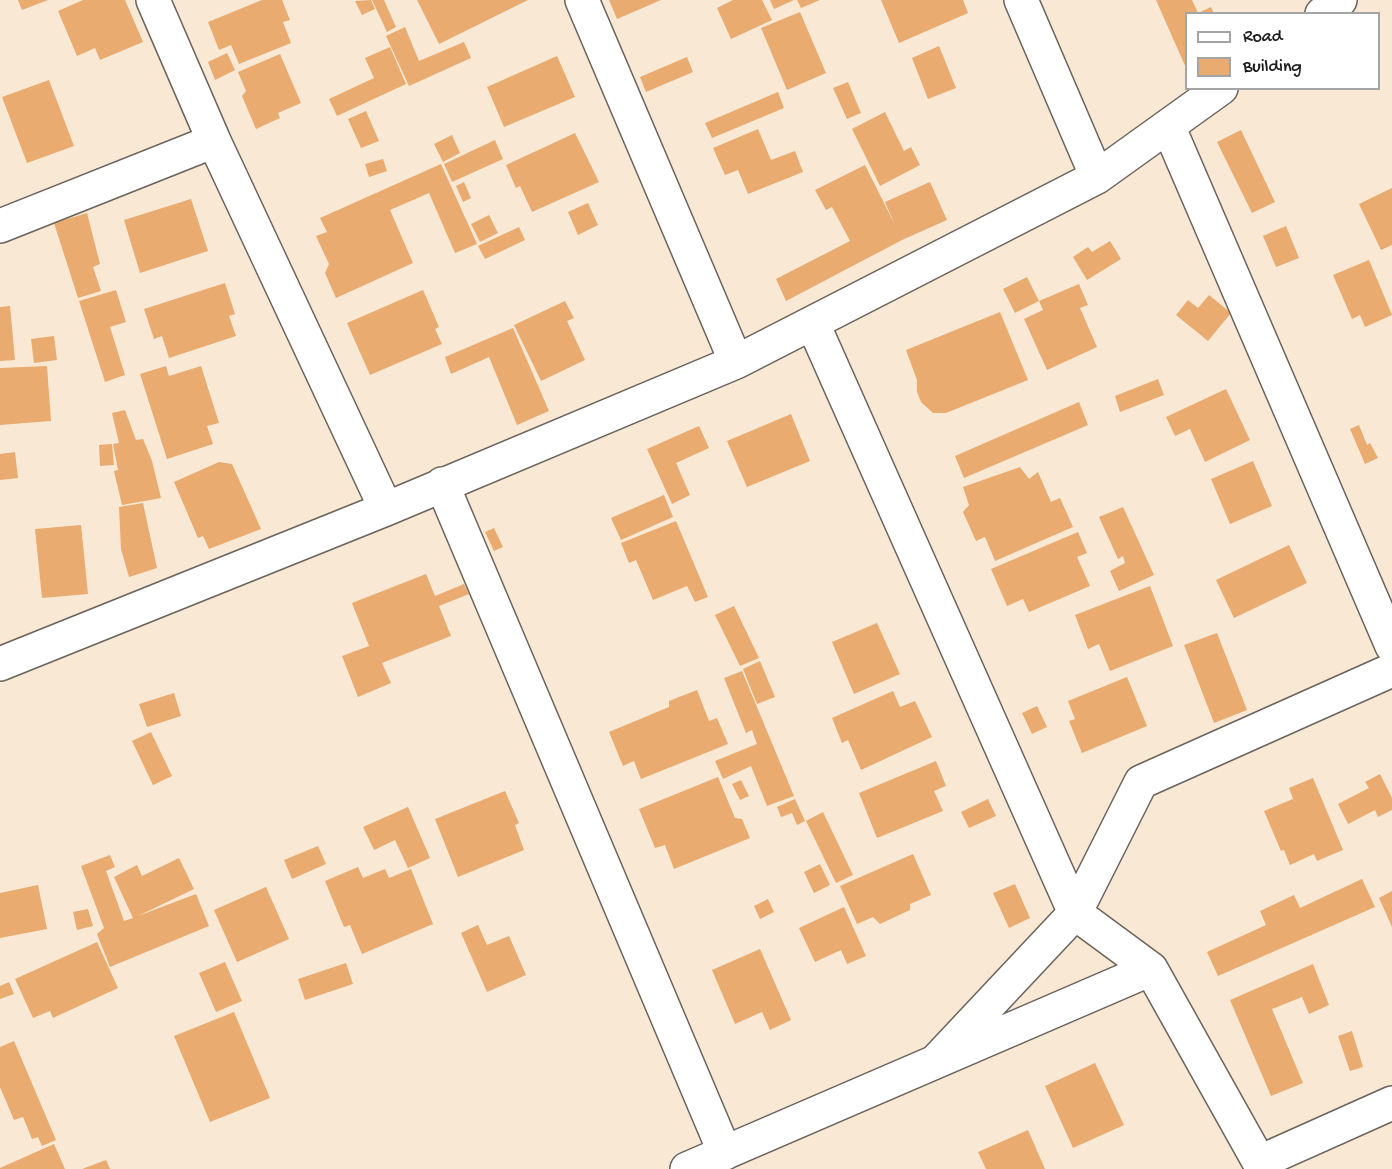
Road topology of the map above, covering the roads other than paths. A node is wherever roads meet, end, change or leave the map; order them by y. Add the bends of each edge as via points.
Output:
1 (153, 0) edge
2 (582, 0) edge
3 (1021, 0) edge
4 (1340, 0) edge
5 (1325, 12) edge
6 (1218, 90) edge
7 (1169, 128) junction
8 (214, 141) junction
9 (1097, 177) junction
10 (0, 226) edge
11 (813, 324) junction
12 (736, 362) junction
13 (442, 484) junction
14 (386, 509) junction
15 (1392, 646) edge
16 (0, 663) edge
17 (1392, 670) edge
18 (1075, 913) junction
19 (1151, 969) junction
20 (935, 1062) junction
21 (1392, 1103) edge
22 (725, 1153) junction
23 (1261, 1165) edge
24 (687, 1169) edge

1 - 8 street
2 - 12 street
3 - 9 street
4 - 5 street
6 - 7 street
7 - 9 street
7 - 15 street
8 - 10 street
8 - 14 street
9 - 11 street
11 - 12 street
11 - 18 street
12 - 13 street
13 - 14 street
13 - 22 street
14 - 16 street
17 - 18 street via 1141,782
18 - 19 street
18 - 20 street
19 - 20 street
19 - 23 street
20 - 22 street
21 - 23 street
22 - 24 street

